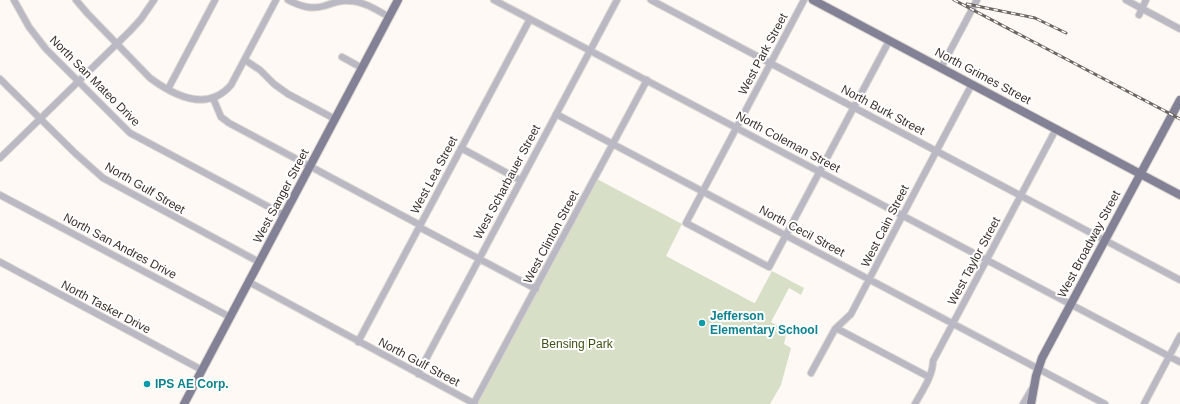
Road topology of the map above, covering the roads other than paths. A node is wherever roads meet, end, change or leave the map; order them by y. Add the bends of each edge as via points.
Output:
1 (14, 0) edge
2 (76, 0) edge
3 (154, 0) edge
4 (215, 0) edge
5 (276, 0) edge
6 (288, 0) edge
7 (398, 0) edge
8 (494, 0) edge
9 (617, 0) edge
10 (651, 0) edge
11 (804, 0) edge
12 (813, 0) edge
13 (977, 0) edge
14 (1126, 0) edge
15 (1146, 0) edge
16 (1140, 12) junction
17 (389, 17) junction
18 (530, 19) junction
19 (1180, 29) edge
20 (889, 41) junction
21 (116, 44) junction
22 (590, 50) junction
23 (342, 57) dead end
24 (245, 60) junction
25 (770, 63) junction
26 (362, 68) junction
27 (941, 68) junction
28 (0, 80) edge
29 (647, 80) junction
30 (78, 82) junction
31 (972, 84) junction
32 (168, 89) junction
33 (213, 98) junction
34 (1180, 100) edge
35 (854, 107) junction
36 (556, 114) junction
37 (40, 119) junction
38 (335, 119) junction
39 (737, 128) junction
40 (1056, 129) junction
41 (613, 144) junction
42 (461, 148) junction
43 (936, 151) junction
44 (0, 158) edge
45 (310, 167) junction
46 (820, 172) junction
47 (1141, 174) junction
48 (520, 180) junction
49 (703, 191) junction
50 (0, 195) edge
51 (1180, 195) edge
52 (1020, 196) junction
53 (284, 216) junction
54 (902, 216) junction
55 (419, 226) junction
56 (786, 235) junction
57 (1105, 240) junction
58 (479, 259) junction
59 (987, 260) junction
60 (0, 262) edge
61 (259, 262) junction
62 (869, 279) junction
63 (1180, 280) edge
64 (249, 282) junction
65 (536, 288) junction
66 (1071, 305) junction
67 (230, 317) junction
68 (953, 324) junction
69 (836, 328) junction
70 (1180, 336) edge
71 (358, 342) junction
72 (1169, 356) junction
73 (1180, 362) edge
74 (1038, 369) junction
75 (202, 370) junction
76 (811, 373) dead end
77 (418, 374) junction
78 (929, 377) junction
79 (1035, 384) junction
80 (184, 404) edge
81 (474, 404) edge
82 (915, 404) edge
83 (1023, 404) edge
84 (1031, 404) edge
85 (1105, 404) edge
86 (1144, 404) edge

1 - 30 street, North San Mateo Drive via 35,36
2 - 21 street
3 - 21 street via 141,19
4 - 32 street
5 - 24 street
6 - 17 street via 304,7 316,8 352,1
7 - 17 main road, West Sanger Street
8 - 18 street, North Coleman Street
9 - 22 street, West Scharbauer Street
10 - 25 street, North Burk Street
11 - 25 street, West Park Street
12 - 20 main road, North Grimes Street
13 - 27 street
14 - 16 street
15 - 16 street
16 - 19 street
17 - 26 main road, West Sanger Street
18 - 22 street, North Coleman Street
18 - 42 street, West Lea Street
20 - 27 main road, North Grimes Street
20 - 35 street
21 - 30 street
21 - 32 street via 150,78
22 - 29 street, North Coleman Street
22 - 36 street, West Scharbauer Street
23 - 26 street
24 - 33 street via 227,90
24 - 38 street via 288,94
25 - 35 street, North Burk Street
25 - 39 street, West Park Street
26 - 38 main road, West Sanger Street
27 - 31 main road, North Grimes Street
28 - 37 street, North Gulf Street
29 - 39 street, North Coleman Street
29 - 41 street, West Clinton Street
30 - 37 street
30 - 53 street, North San Mateo Drive via 134,136
31 - 40 main road, North Grimes Street
31 - 43 street, West Cain Street
32 - 33 street via 192,99
33 - 45 street via 221,117 229,123
34 - 47 main road, West Broadway Street
35 - 43 street, North Burk Street
35 - 46 street
36 - 41 street, North Cecil Street
36 - 48 street, West Scharbauer Street
37 - 44 street
37 - 61 street, North Gulf Street via 92,170 109,182
38 - 45 main road, West Sanger Street
39 - 46 street, North Coleman Street
39 - 49 street, West Park Street
40 - 47 main road, North Grimes Street
40 - 52 street, West Taylor Street
41 - 49 street, North Cecil Street
41 - 65 street, West Clinton Street
42 - 48 street
42 - 55 street, West Lea Street
43 - 52 street, North Burk Street
43 - 54 street, West Cain Street
45 - 53 main road, West Sanger Street
45 - 55 street
46 - 54 street, North Coleman Street
46 - 56 street
47 - 51 main road, North Grimes Street
47 - 57 main road, West Broadway Street
48 - 58 street, West Scharbauer Street
49 - 56 street, North Cecil Street
49 - 56 street, West Park Street via 686,224 769,267
50 - 67 street, North San Andres Drive
52 - 57 street, North Burk Street
52 - 59 street, West Taylor Street
53 - 61 main road, West Sanger Street
54 - 59 street, North Coleman Street
54 - 62 street, West Cain Street
55 - 58 street
55 - 71 street, West Lea Street
56 - 62 street, North Cecil Street
57 - 63 street, North Burk Street
57 - 66 main road, West Broadway Street
58 - 65 street
58 - 77 street, West Scharbauer Street
59 - 66 street, North Coleman Street
59 - 68 street, West Taylor Street
60 - 75 street, North Tasker Drive
61 - 64 main road, West Sanger Street
62 - 68 street, North Cecil Street
62 - 69 street, West Cain Street via 852,314
64 - 67 main road, West Sanger Street
64 - 71 street, North Gulf Street
65 - 81 street, West Clinton Street
66 - 72 street, North Coleman Street
66 - 74 main road, West Broadway Street
67 - 75 main road, West Sanger Street
68 - 74 street, North Cecil Street
68 - 78 street, West Taylor Street via 933,361
69 - 76 street, West Cain Street
69 - 78 street
70 - 72 street
71 - 77 street, North Gulf Street
72 - 73 street, North Coleman Street
72 - 86 street
74 - 79 main road, West Broadway Street
74 - 85 street, North Cecil Street
75 - 80 main road, West Sanger Street
77 - 81 street, North Gulf Street
78 - 82 street, West Taylor Street
79 - 83 street
79 - 84 main road, West Broadway Street

